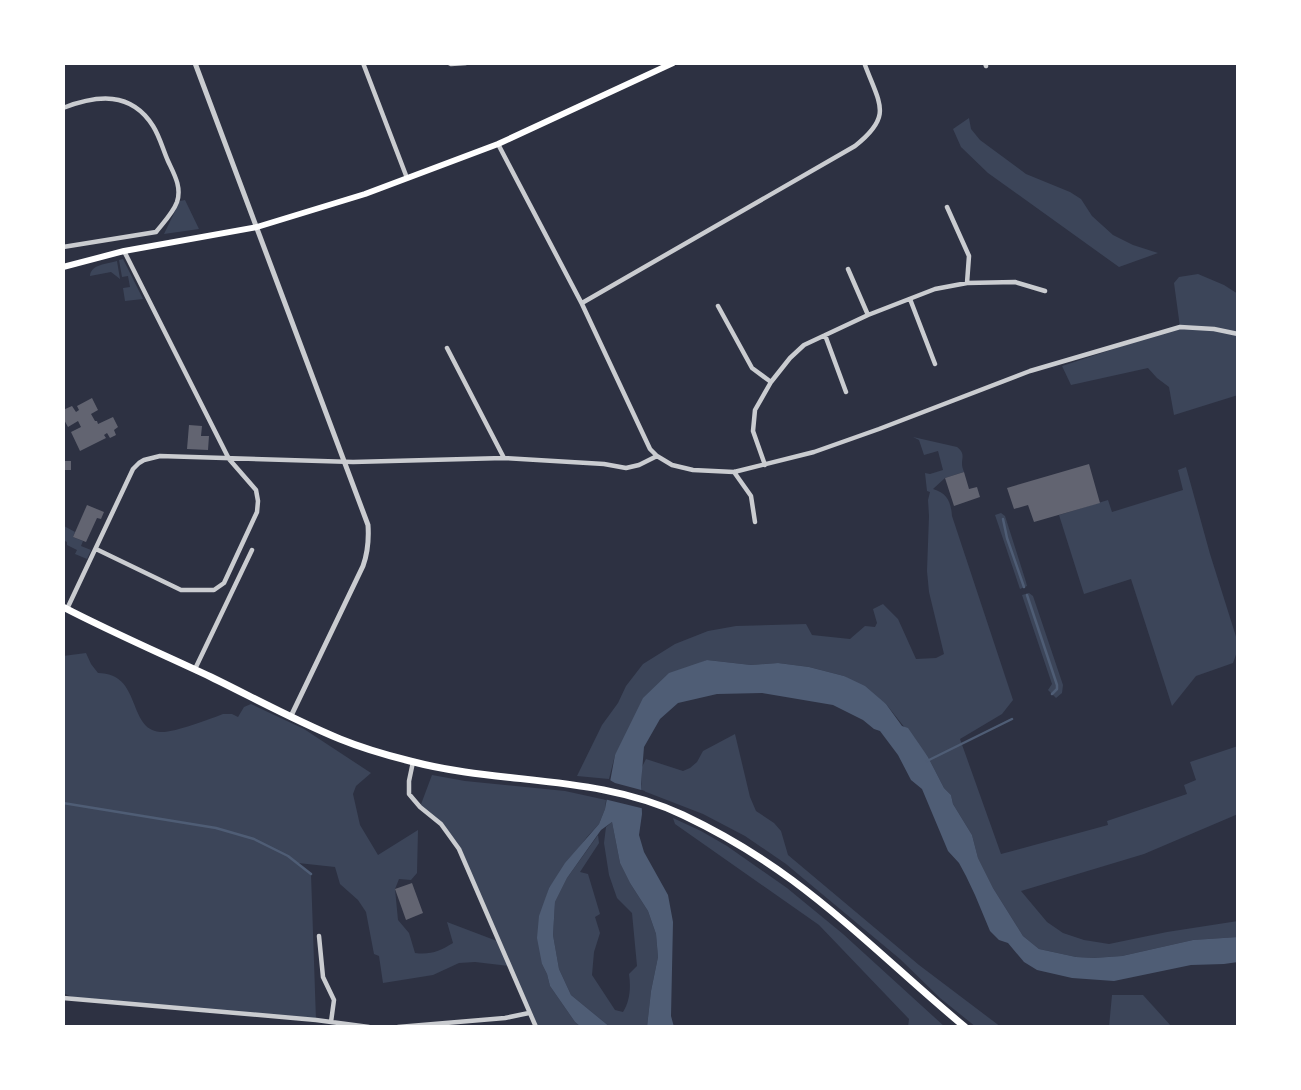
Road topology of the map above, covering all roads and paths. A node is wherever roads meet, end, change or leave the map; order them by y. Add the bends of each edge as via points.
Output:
1 (195, 63) edge
2 (363, 63) edge
3 (449, 63) edge
4 (466, 63) edge
5 (673, 63) edge
6 (865, 65) dead end
7 (63, 108) edge
8 (498, 144) junction
9 (407, 178) junction
10 (947, 207) dead end
11 (257, 227) junction
12 (63, 247) edge
13 (124, 251) junction
14 (63, 267) edge
15 (848, 269) dead end
16 (967, 283) junction
17 (1045, 291) dead end
18 (910, 299) junction
19 (582, 304) junction
20 (718, 306) dead end
21 (868, 315) junction
22 (1238, 334) edge
23 (825, 335) junction
24 (447, 348) dead end
25 (935, 364) dead end
26 (771, 382) junction
27 (846, 392) dead end
28 (657, 456) junction
29 (504, 458) junction
30 (229, 459) junction
31 (344, 461) junction
32 (765, 465) junction
33 (734, 472) junction
34 (755, 522) dead end
35 (96, 549) junction
36 (252, 550) dead end
37 (65, 608) edge
38 (195, 670) junction
39 (291, 716) junction
40 (413, 762) junction
41 (319, 936) dead end
42 (63, 998) edge
43 (529, 1013) junction
44 (331, 1022) junction
45 (369, 1027) edge
46 (398, 1027) edge
47 (536, 1027) edge
48 (965, 1027) edge

1 - 11 street
2 - 9 street
3 - 4 street
5 - 8 main road
6 - 19 street via 880,104 872,133
7 - 12 street via 97,98 129,103 154,128 179,187 177,202 156,232
8 - 9 main road
8 - 19 street
9 - 11 main road
10 - 16 street via 969,256
11 - 13 main road
11 - 31 street
13 - 14 main road
13 - 30 street
15 - 21 street
16 - 17 street via 1015,282
16 - 18 street
18 - 21 street
18 - 25 street
19 - 28 street
20 - 26 street via 752,368
21 - 23 street
22 - 32 street via 1180,327 1030,371 814,452
23 - 26 street via 804,345
23 - 27 street
24 - 29 street
26 - 32 street via 755,410 753,431
28 - 29 street via 626,468
28 - 33 street via 693,470
29 - 31 street
30 - 31 street
30 - 35 street via 160,456 139,463
30 - 35 street via 256,490 257,512 224,583 214,590 181,590
31 - 39 street via 368,525 368,554
32 - 33 street
33 - 34 street via 751,496
35 - 37 street
36 - 38 street
37 - 38 highway
38 - 39 highway
39 - 40 highway via 339,738
40 - 43 street via 409,793 442,824 459,849
40 - 48 highway via 604,789 682,814 790,878
41 - 44 street via 323,977 334,1000
42 - 44 street
43 - 46 street
43 - 47 street
44 - 45 street

